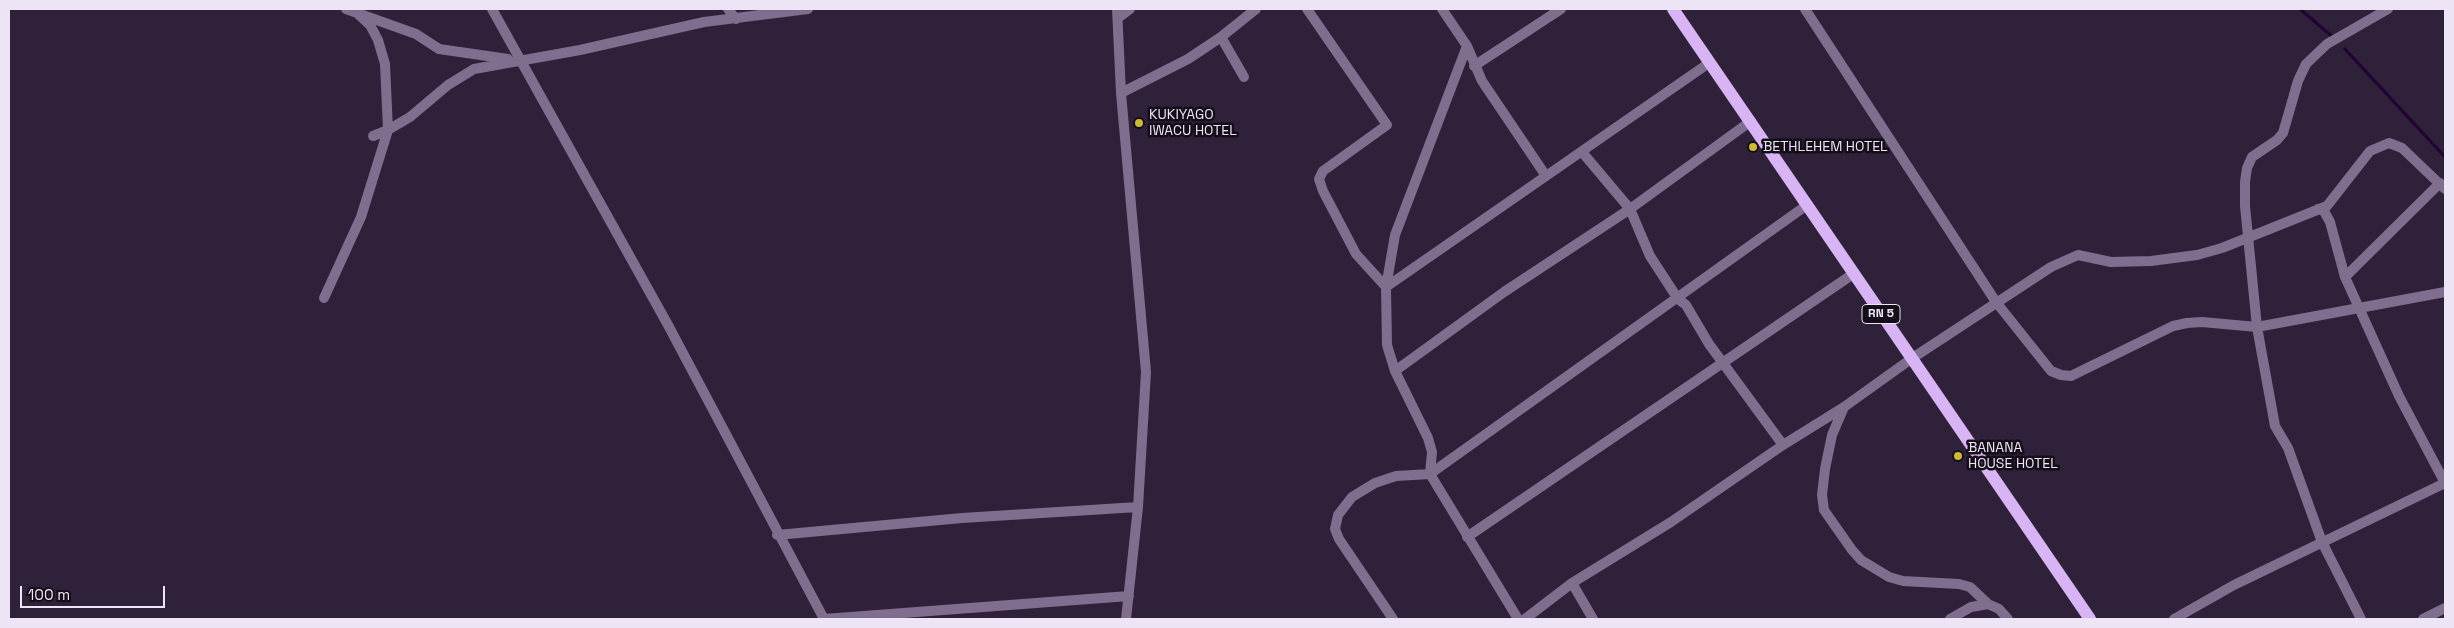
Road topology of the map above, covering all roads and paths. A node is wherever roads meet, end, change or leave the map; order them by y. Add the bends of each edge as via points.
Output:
1 (346, 9) edge
2 (492, 9) edge
3 (728, 9) edge
4 (770, 9) edge
5 (808, 9) edge
6 (1130, 9) edge
7 (1256, 9) edge
8 (1307, 9) edge
9 (1442, 9) edge
10 (1561, 9) edge
11 (1673, 9) edge
12 (1805, 9) edge
13 (2388, 9) edge
14 (357, 13) junction
15 (1117, 13) edge
16 (761, 16) junction
17 (736, 19) junction
18 (1221, 37) junction
19 (1466, 46) junction
20 (518, 60) junction
21 (1710, 63) junction
22 (1474, 66) junction
23 (1244, 77) dead end
24 (1121, 94) junction
25 (1751, 121) junction
26 (388, 130) junction
27 (373, 136) dead end
28 (1582, 152) junction
29 (1546, 176) junction
30 (2443, 186) edge
31 (1807, 205) junction
32 (1630, 209) junction
33 (2318, 209) junction
34 (2250, 235) junction
35 (1853, 274) junction
36 (2345, 277) junction
37 (1386, 287) junction
38 (2445, 292) edge
39 (324, 298) dead end
40 (1678, 299) junction
41 (1996, 302) junction
42 (2360, 309) junction
43 (2257, 327) junction
44 (1911, 359) junction
45 (1722, 362) junction
46 (1394, 371) junction
47 (1844, 406) junction
48 (1783, 445) junction
49 (1430, 474) junction
50 (2445, 483) edge
51 (1138, 507) junction
52 (777, 535) junction
53 (1467, 537) junction
54 (2322, 542) junction
55 (1572, 583) junction
56 (1129, 596) junction
57 (1988, 604) junction
58 (2445, 608) edge
59 (1528, 618) edge
60 (824, 619) edge
61 (1126, 619) edge
62 (1393, 619) edge
63 (1518, 619) edge
64 (1593, 619) edge
65 (1950, 619) edge
66 (2008, 619) edge
67 (2090, 619) edge
68 (2174, 619) edge
69 (2361, 619) edge
70 (2423, 619) edge

1 - 14 street
2 - 20 street
3 - 17 street
4 - 16 street
5 - 16 street
6 - 15 street
7 - 18 street
8 - 37 street via 1387,126 1323,171 1319,179 1356,254
9 - 19 street
10 - 22 street
11 - 21 main road, RN 5 / RN 5
12 - 41 street
13 - 34 street via 2327,44 2306,64 2283,133 2252,157 2247,168 2245,206
14 - 20 street via 416,34 440,49
14 - 26 street via 370,25 385,64
15 - 24 street
16 - 17 street
17 - 20 street via 704,22 580,50
18 - 23 street
18 - 24 street via 1160,75
19 - 22 street
19 - 37 street via 1396,235
20 - 26 street via 474,69
20 - 52 street via 668,325
21 - 25 main road, RN 5 / RN 5
21 - 28 street
22 - 29 street
24 - 51 street via 1146,372
25 - 31 main road, RN 5 / RN 5
25 - 32 street
26 - 27 street
26 - 39 street via 361,217
28 - 29 street
28 - 32 street
29 - 37 street
30 - 33 street via 2402,148 2389,143 2370,151 2327,206
30 - 36 street
31 - 35 main road, RN 5 / RN 5
31 - 40 street
32 - 40 street via 1650,256
32 - 46 street via 1504,292
33 - 34 street
33 - 36 street via 2324,211 2330,222
34 - 41 street via 2222,248 2181,257 2112,262 2078,255 2051,267
34 - 43 street
35 - 44 main road, RN 5 / RN 5
35 - 45 street
36 - 42 street
37 - 46 street via 1387,345
38 - 42 street
40 - 45 street via 1686,305
40 - 49 street
41 - 43 street via 2051,371 2071,376 2173,326 2202,322
41 - 44 street
42 - 43 street
42 - 50 street via 2399,396
43 - 54 street via 2275,426 2288,448
44 - 47 street
44 - 67 main road, RN 5 / RN 5
45 - 48 street
45 - 53 street
46 - 49 street via 1428,438 1432,452
47 - 48 street
47 - 57 street via 1832,435 1822,495 1824,510 1852,550 1861,560 1889,577 1911,582 1959,584 1970,587
48 - 55 street via 1671,522
49 - 53 street
49 - 62 street via 1396,476 1375,483 1352,498 1338,515 1335,529 1338,538
50 - 54 street
51 - 52 street via 962,518
51 - 56 street
52 - 60 street
53 - 63 street
54 - 68 street
54 - 69 street
55 - 59 street
55 - 64 street
56 - 60 street
56 - 61 street
57 - 65 street via 1971,607
57 - 66 street via 1999,609
58 - 70 street

